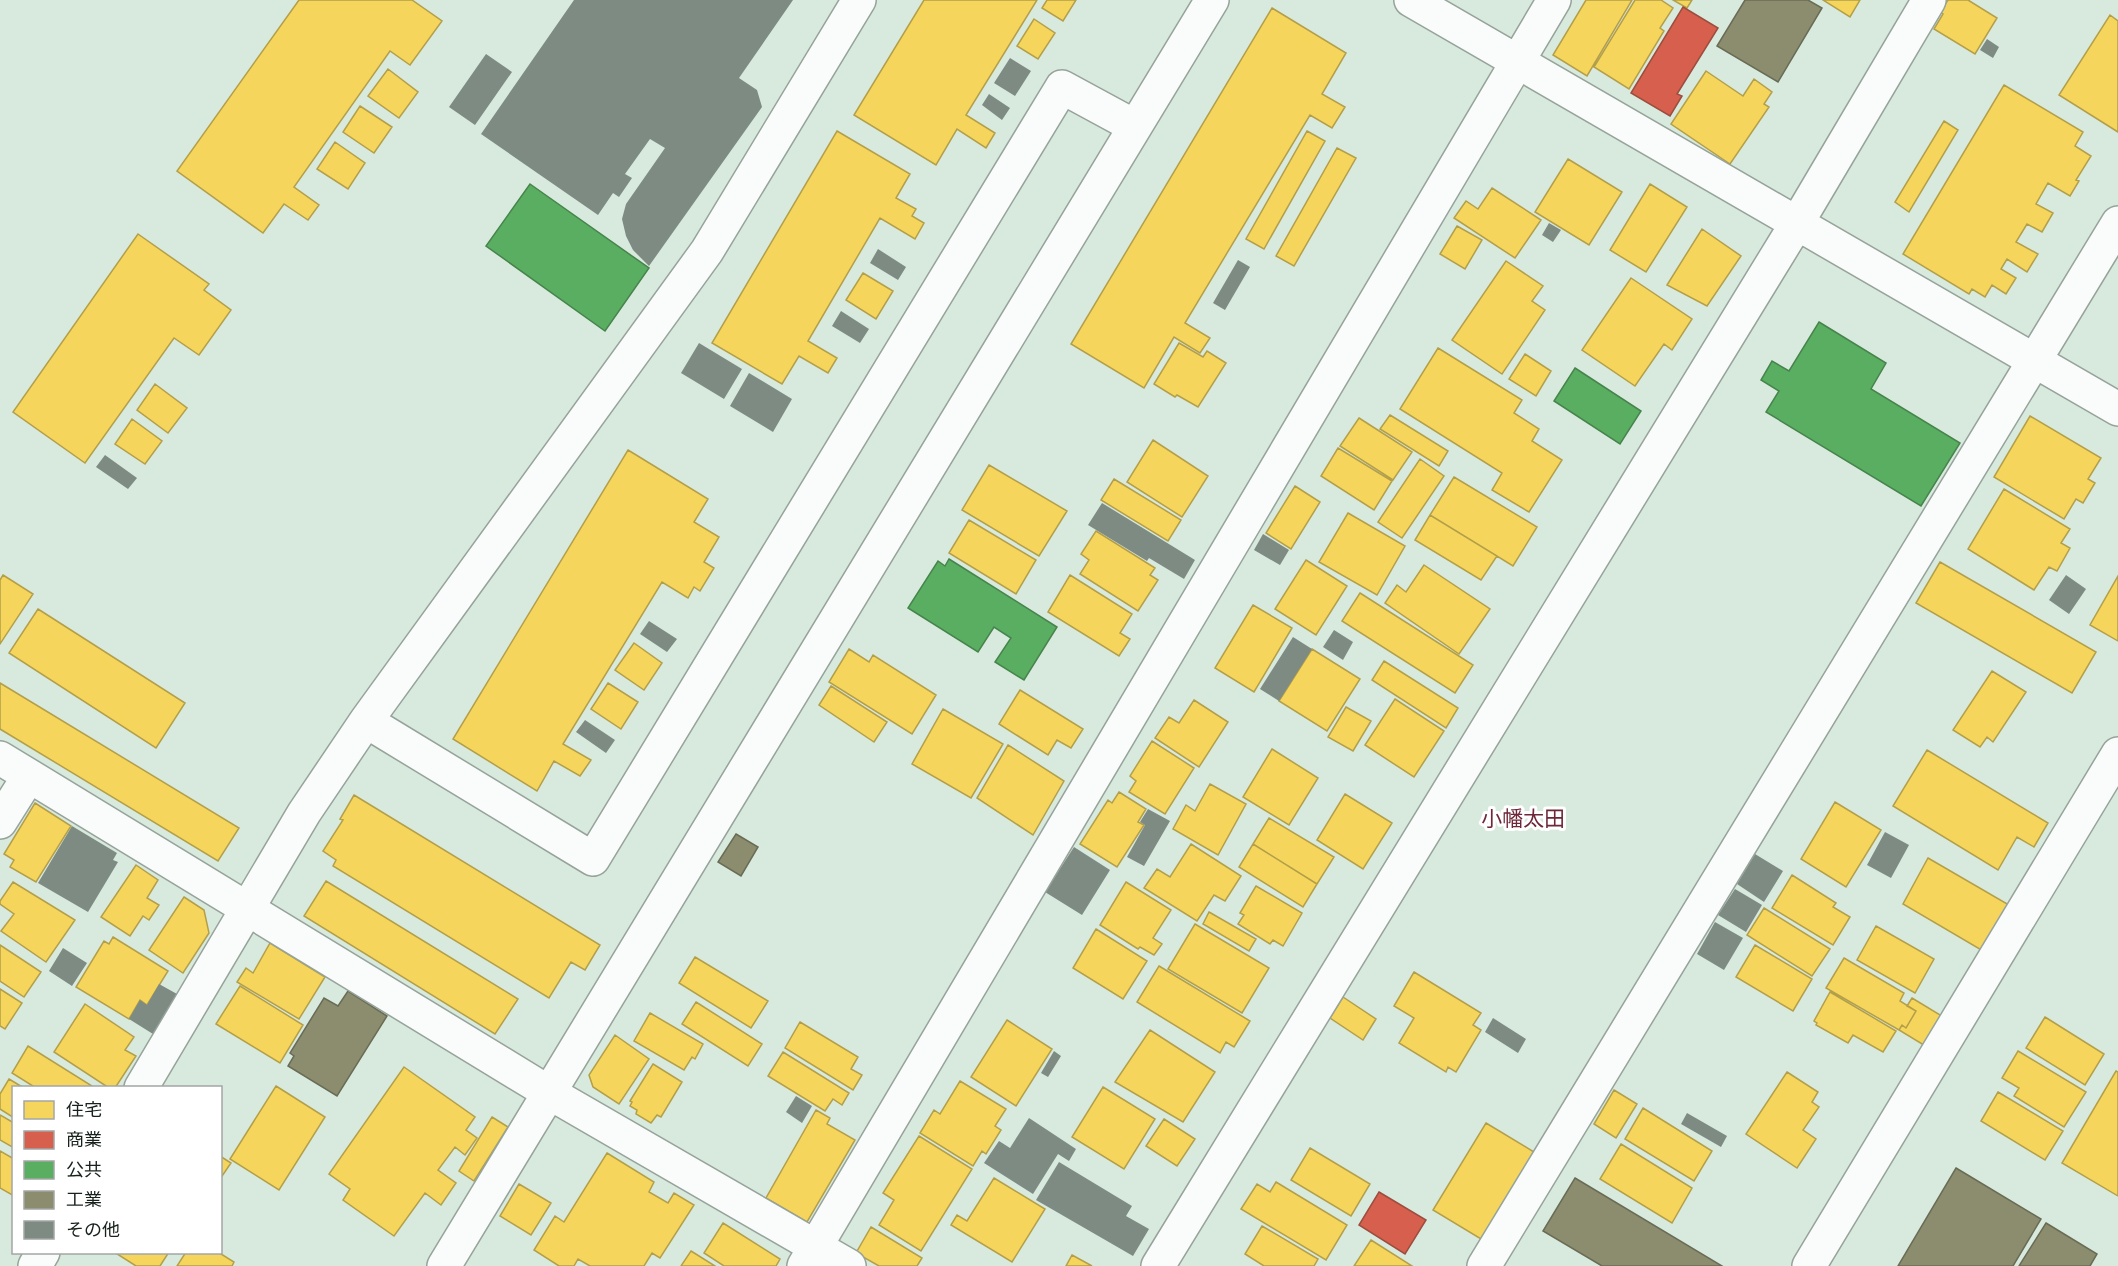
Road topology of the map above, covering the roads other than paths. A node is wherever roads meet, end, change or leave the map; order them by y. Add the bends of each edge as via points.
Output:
1 (859, 0) edge
2 (1212, 0) edge
3 (1411, 0) edge
4 (1554, 0) edge
5 (1929, 0) edge
6 (1516, 61) junction
7 (1134, 126) junction
8 (2118, 222) edge
9 (1797, 223) junction
10 (2034, 361) junction
11 (2118, 409) edge
12 (366, 721) junction
13 (2118, 754) edge
14 (0, 758) edge
15 (29, 776) junction
16 (0, 822) edge
17 (248, 908) junction
18 (142, 1086) edge
19 (548, 1092) junction
20 (810, 1256) edge
21 (444, 1266) edge
22 (849, 1266) edge
23 (1158, 1266) edge
24 (1484, 1266) edge
25 (1809, 1266) edge

1 - 12 street via 706,251
2 - 7 street
3 - 6 street
4 - 6 street
5 - 9 street
6 - 9 street
6 - 20 street
7 - 12 street via 1062,87 592,859
7 - 19 street
8 - 10 street
9 - 10 street
9 - 23 street
10 - 11 street
10 - 24 street
12 - 17 street via 304,813
13 - 25 street
14 - 15 street
15 - 16 street
15 - 17 street
17 - 18 street
17 - 19 street
19 - 20 street
19 - 21 street
20 - 22 street

